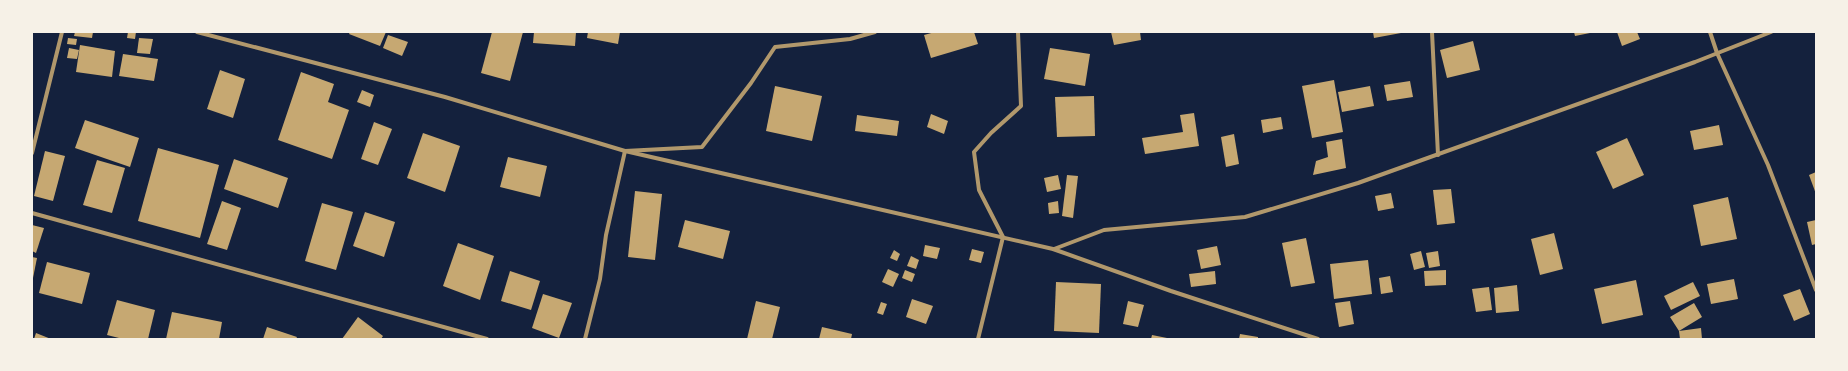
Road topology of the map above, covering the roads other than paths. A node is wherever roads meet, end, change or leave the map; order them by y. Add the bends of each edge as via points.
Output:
1 (62, 32) edge
2 (197, 32) edge
3 (875, 32) edge
4 (1018, 32) edge
5 (1432, 32) edge
6 (1710, 32) edge
7 (1771, 32) edge
8 (1717, 53) junction
9 (626, 151) junction
10 (32, 153) edge
11 (1438, 155) junction
12 (32, 213) edge
13 (1003, 237) junction
14 (1053, 249) junction
15 (1816, 290) edge
16 (487, 339) edge
17 (585, 339) edge
18 (978, 339) edge
19 (1318, 339) edge

1 - 10 street
2 - 9 street via 446,96
3 - 9 street via 850,39 775,47 702,147
4 - 13 street via 1021,106 974,152 979,190
5 - 11 street
6 - 8 street
7 - 8 street
8 - 11 street
8 - 15 street via 1768,165
9 - 13 street
9 - 17 street
11 - 14 street via 1358,183 1245,217 1104,230
12 - 16 street
13 - 14 street
13 - 18 street
14 - 19 street

